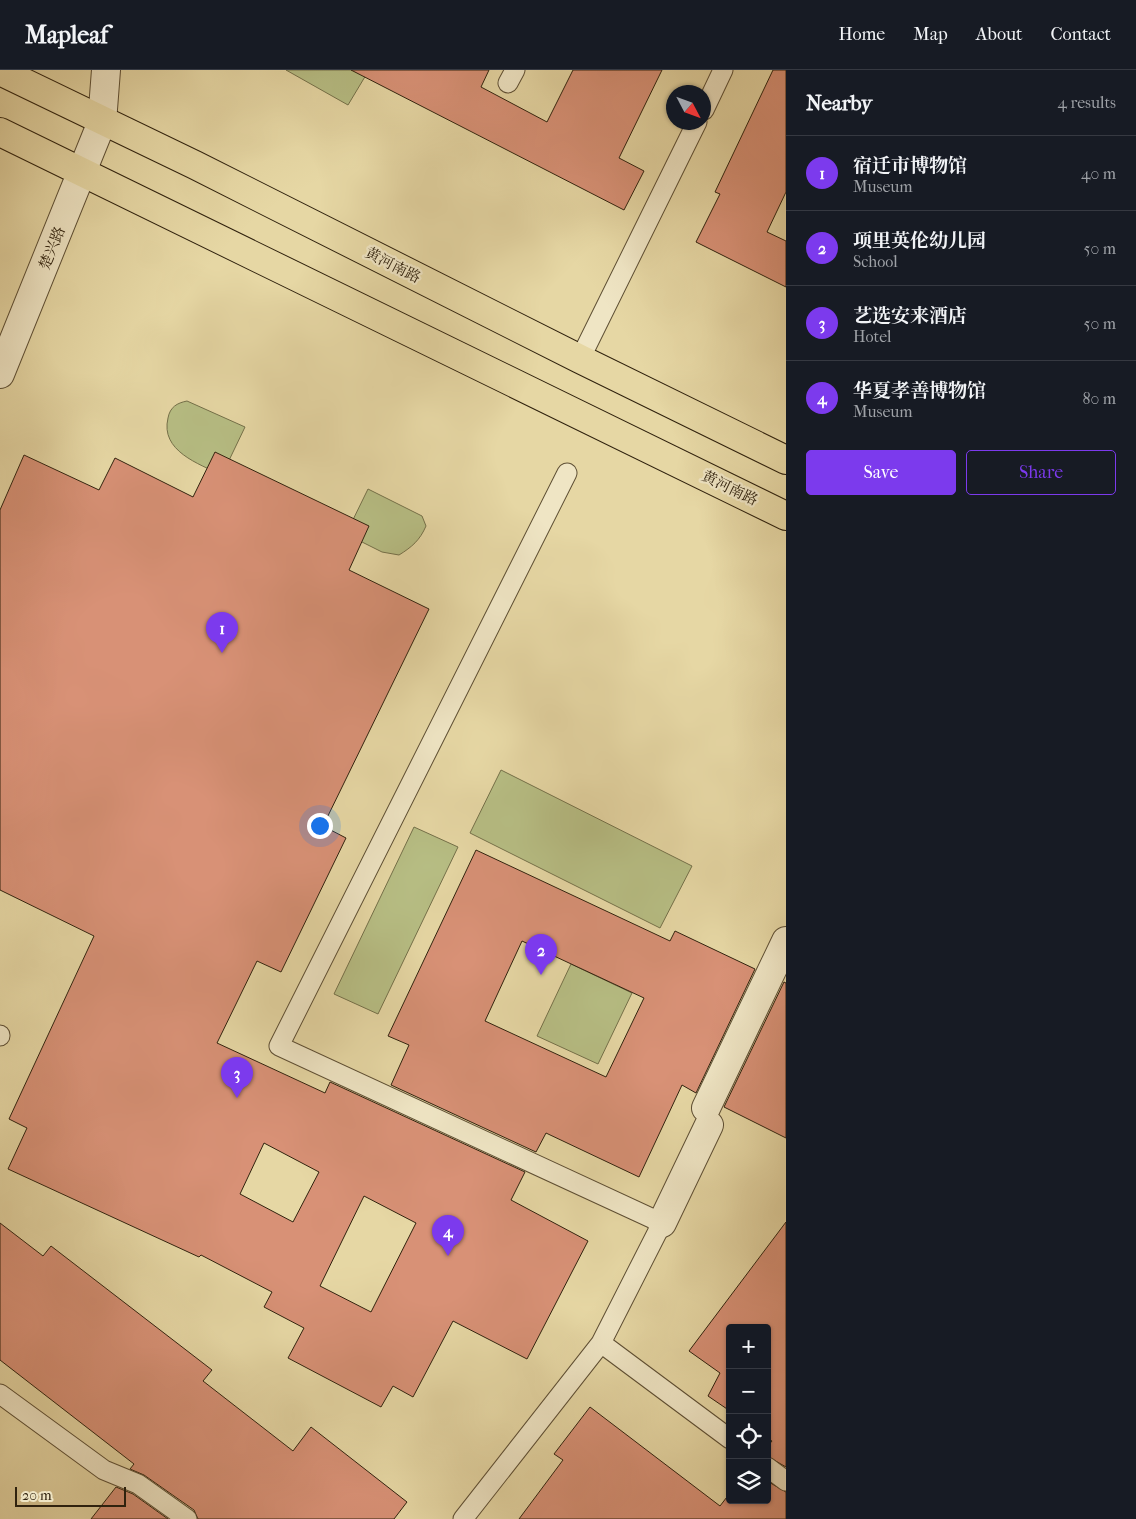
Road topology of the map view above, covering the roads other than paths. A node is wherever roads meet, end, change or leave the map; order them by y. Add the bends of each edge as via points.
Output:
1 (106, 70) edge
2 (724, 70) edge
3 (0, 71) edge
4 (711, 96) edge
5 (102, 122) junction
6 (694, 130) edge
7 (0, 132) edge
8 (82, 172) junction
9 (580, 359) junction
10 (0, 374) edge
11 (786, 460) edge
12 (567, 473) dead end
13 (786, 516) edge
14 (786, 941) edge
15 (662, 1223) junction
16 (601, 1343) junction
17 (0, 1394) edge
18 (726, 1436) edge
19 (771, 1470) edge
20 (786, 1481) edge
21 (188, 1519) edge
22 (463, 1519) edge

1 - 5 street, 楚兴路
2 - 4 lane
3 - 5 main road, 黄河南路
5 - 8 street, 楚兴路
5 - 9 main road, 黄河南路
6 - 9 lane
7 - 8 main road, 黄河南路
8 - 10 street, 楚兴路
8 - 13 main road, 黄河南路
9 - 11 main road, 黄河南路
12 - 15 lane via 279,1046
14 - 15 street
15 - 16 lane
16 - 18 lane
16 - 22 lane
17 - 21 lane via 104,1470 138,1484
19 - 20 lane

